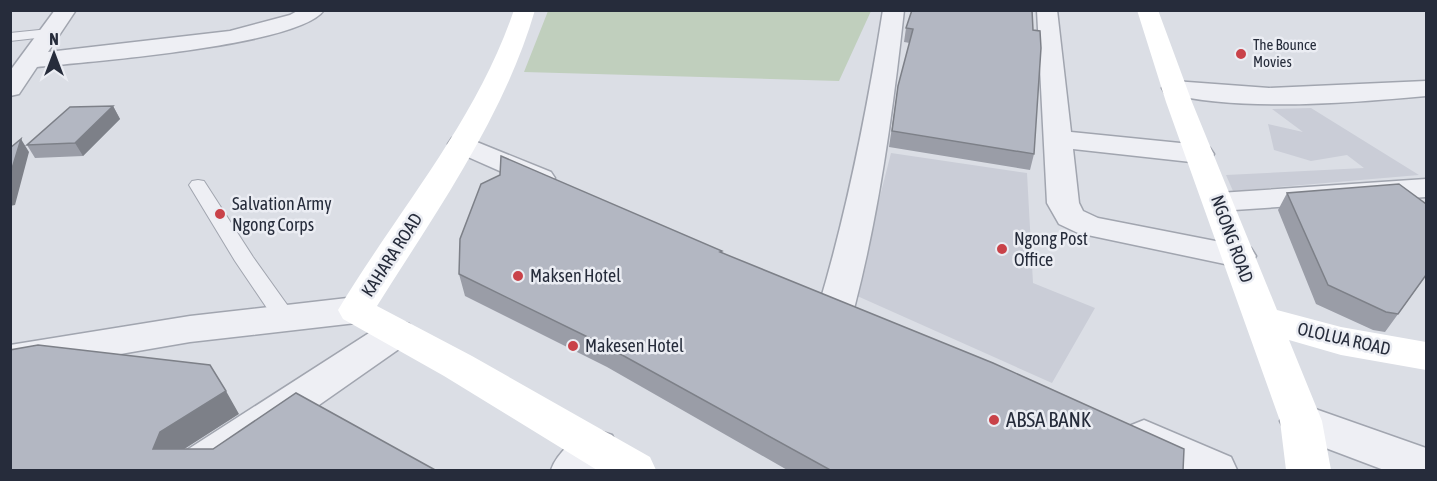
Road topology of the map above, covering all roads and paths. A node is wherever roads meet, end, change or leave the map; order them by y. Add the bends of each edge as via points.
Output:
1 (314, 10) edge
2 (525, 10) edge
3 (894, 10) edge
4 (1047, 10) edge
5 (1147, 10) edge
6 (65, 11) edge
7 (49, 33) junction
8 (10, 37) edge
9 (31, 61) junction
10 (1174, 88) junction
11 (10, 89) edge
12 (1426, 89) edge
13 (1057, 139) junction
14 (462, 144) junction
15 (1200, 154) junction
16 (198, 185) dead end
17 (1426, 188) edge
18 (570, 191) edge
19 (1219, 202) junction
20 (1239, 256) junction
21 (356, 310) junction
22 (285, 318) junction
23 (870, 318) edge
24 (1262, 319) junction
25 (396, 333) junction
26 (1426, 356) edge
27 (10, 359) edge
28 (1301, 421) junction
29 (1119, 427) edge
30 (584, 459) edge
31 (1426, 467) edge
32 (192, 471) edge
33 (634, 471) edge
34 (1215, 471) edge
35 (1309, 471) edge

1 - 9 street via 289,23 231,38
2 - 14 street, KAHARA ROAD via 500,79
3 - 23 street via 876,134 854,244 821,298
4 - 13 street
5 - 10 street, NGONG ROAD
6 - 7 street
7 - 8 lane
7 - 9 street
9 - 11 street
10 - 12 street via 1262,97
10 - 15 street, NGONG ROAD
13 - 15 street
13 - 20 street via 1062,203 1070,217 1089,226
14 - 18 street
14 - 21 street, KAHARA ROAD
15 - 19 street, NGONG ROAD
16 - 22 lane
17 - 19 street
19 - 20 street, NGONG ROAD
20 - 24 street, NGONG ROAD
21 - 22 street
21 - 25 street, KAHARA ROAD
22 - 27 street via 190,329
24 - 26 street, OLOLUA ROAD via 1341,341
24 - 28 street, NGONG ROAD
25 - 30 street, KAHARA ROAD via 458,366
25 - 32 street
28 - 31 street
28 - 35 street, NGONG ROAD
29 - 34 street
30 - 33 street, KAHARA ROAD

